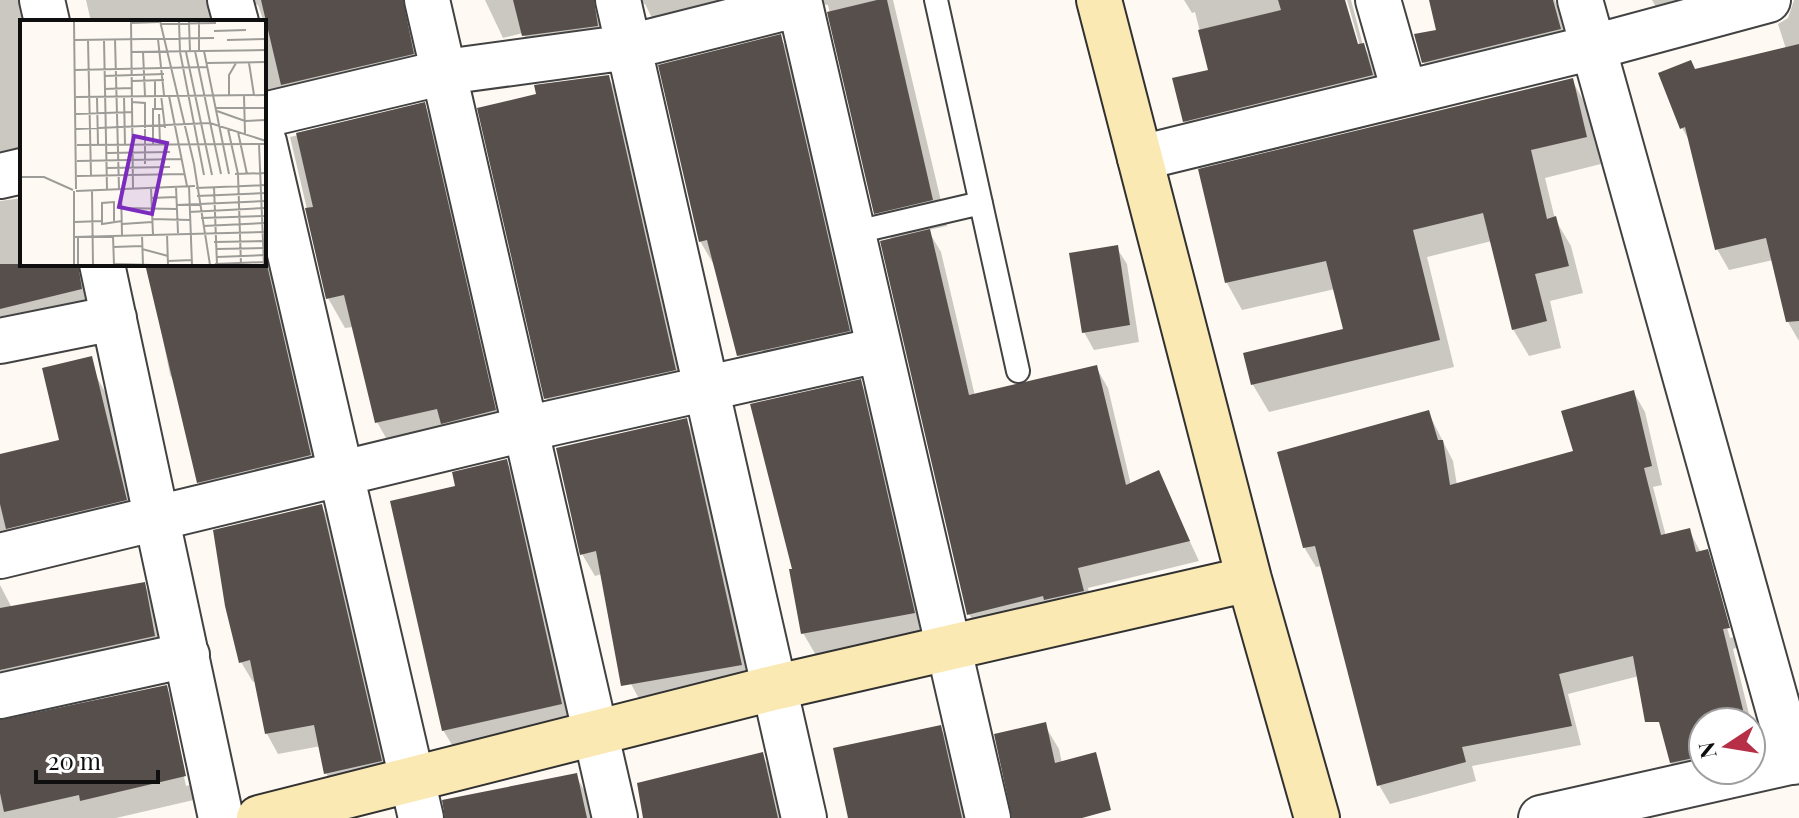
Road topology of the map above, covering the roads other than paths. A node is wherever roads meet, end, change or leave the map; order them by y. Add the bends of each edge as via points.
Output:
1 (42, 0) edge
2 (230, 0) edge
3 (427, 0) edge
4 (618, 0) edge
5 (936, 0) edge
6 (1099, 0) edge
7 (1378, 0) edge
8 (1580, 0) edge
9 (1768, 0) edge
10 (806, 1) edge
11 (47, 20) edge
12 (235, 20) edge
13 (629, 47) junction
14 (1594, 47) junction
15 (445, 72) junction
16 (1404, 91) junction
17 (266, 115) edge
18 (266, 151) edge
19 (1140, 158) junction
20 (20, 171) edge
21 (0, 176) edge
22 (981, 203) junction
23 (852, 233) junction
24 (102, 266) edge
25 (114, 318) junction
26 (0, 341) edge
27 (878, 350) junction
28 (1018, 371) dead end
29 (705, 388) junction
30 (525, 429) junction
31 (341, 473) junction
32 (159, 519) junction
33 (0, 556) edge
34 (1249, 579) junction
35 (947, 649) junction
36 (187, 655) junction
37 (773, 688) junction
38 (0, 696) edge
39 (596, 733) junction
40 (1796, 761) edge
41 (416, 800) edge
42 (221, 818) edge
43 (259, 818) edge
44 (615, 818) edge
45 (804, 818) edge
46 (988, 818) edge
47 (1317, 818) edge
48 (1541, 818) edge

1 - 11 street
2 - 12 street
3 - 15 street
4 - 13 street
5 - 22 lane
6 - 19 street
7 - 16 street
8 - 14 street
9 - 14 street
10 - 13 street
10 - 23 street
13 - 15 street
13 - 29 street
14 - 16 street
14 - 40 street
15 - 17 street
15 - 30 street
16 - 19 street
18 - 31 street
19 - 34 street
20 - 21 street
22 - 23 lane
22 - 28 lane
23 - 27 street
24 - 25 street
25 - 26 street
25 - 32 street
27 - 29 street
27 - 35 street
29 - 30 street
29 - 37 street
30 - 31 street
30 - 39 street
31 - 32 street
31 - 41 street
32 - 33 street
32 - 36 street
34 - 35 street
34 - 47 street
35 - 37 street
35 - 46 street
36 - 38 street
36 - 42 street
37 - 39 street
37 - 45 street
39 - 41 street
39 - 44 street
40 - 48 street
41 - 43 street

